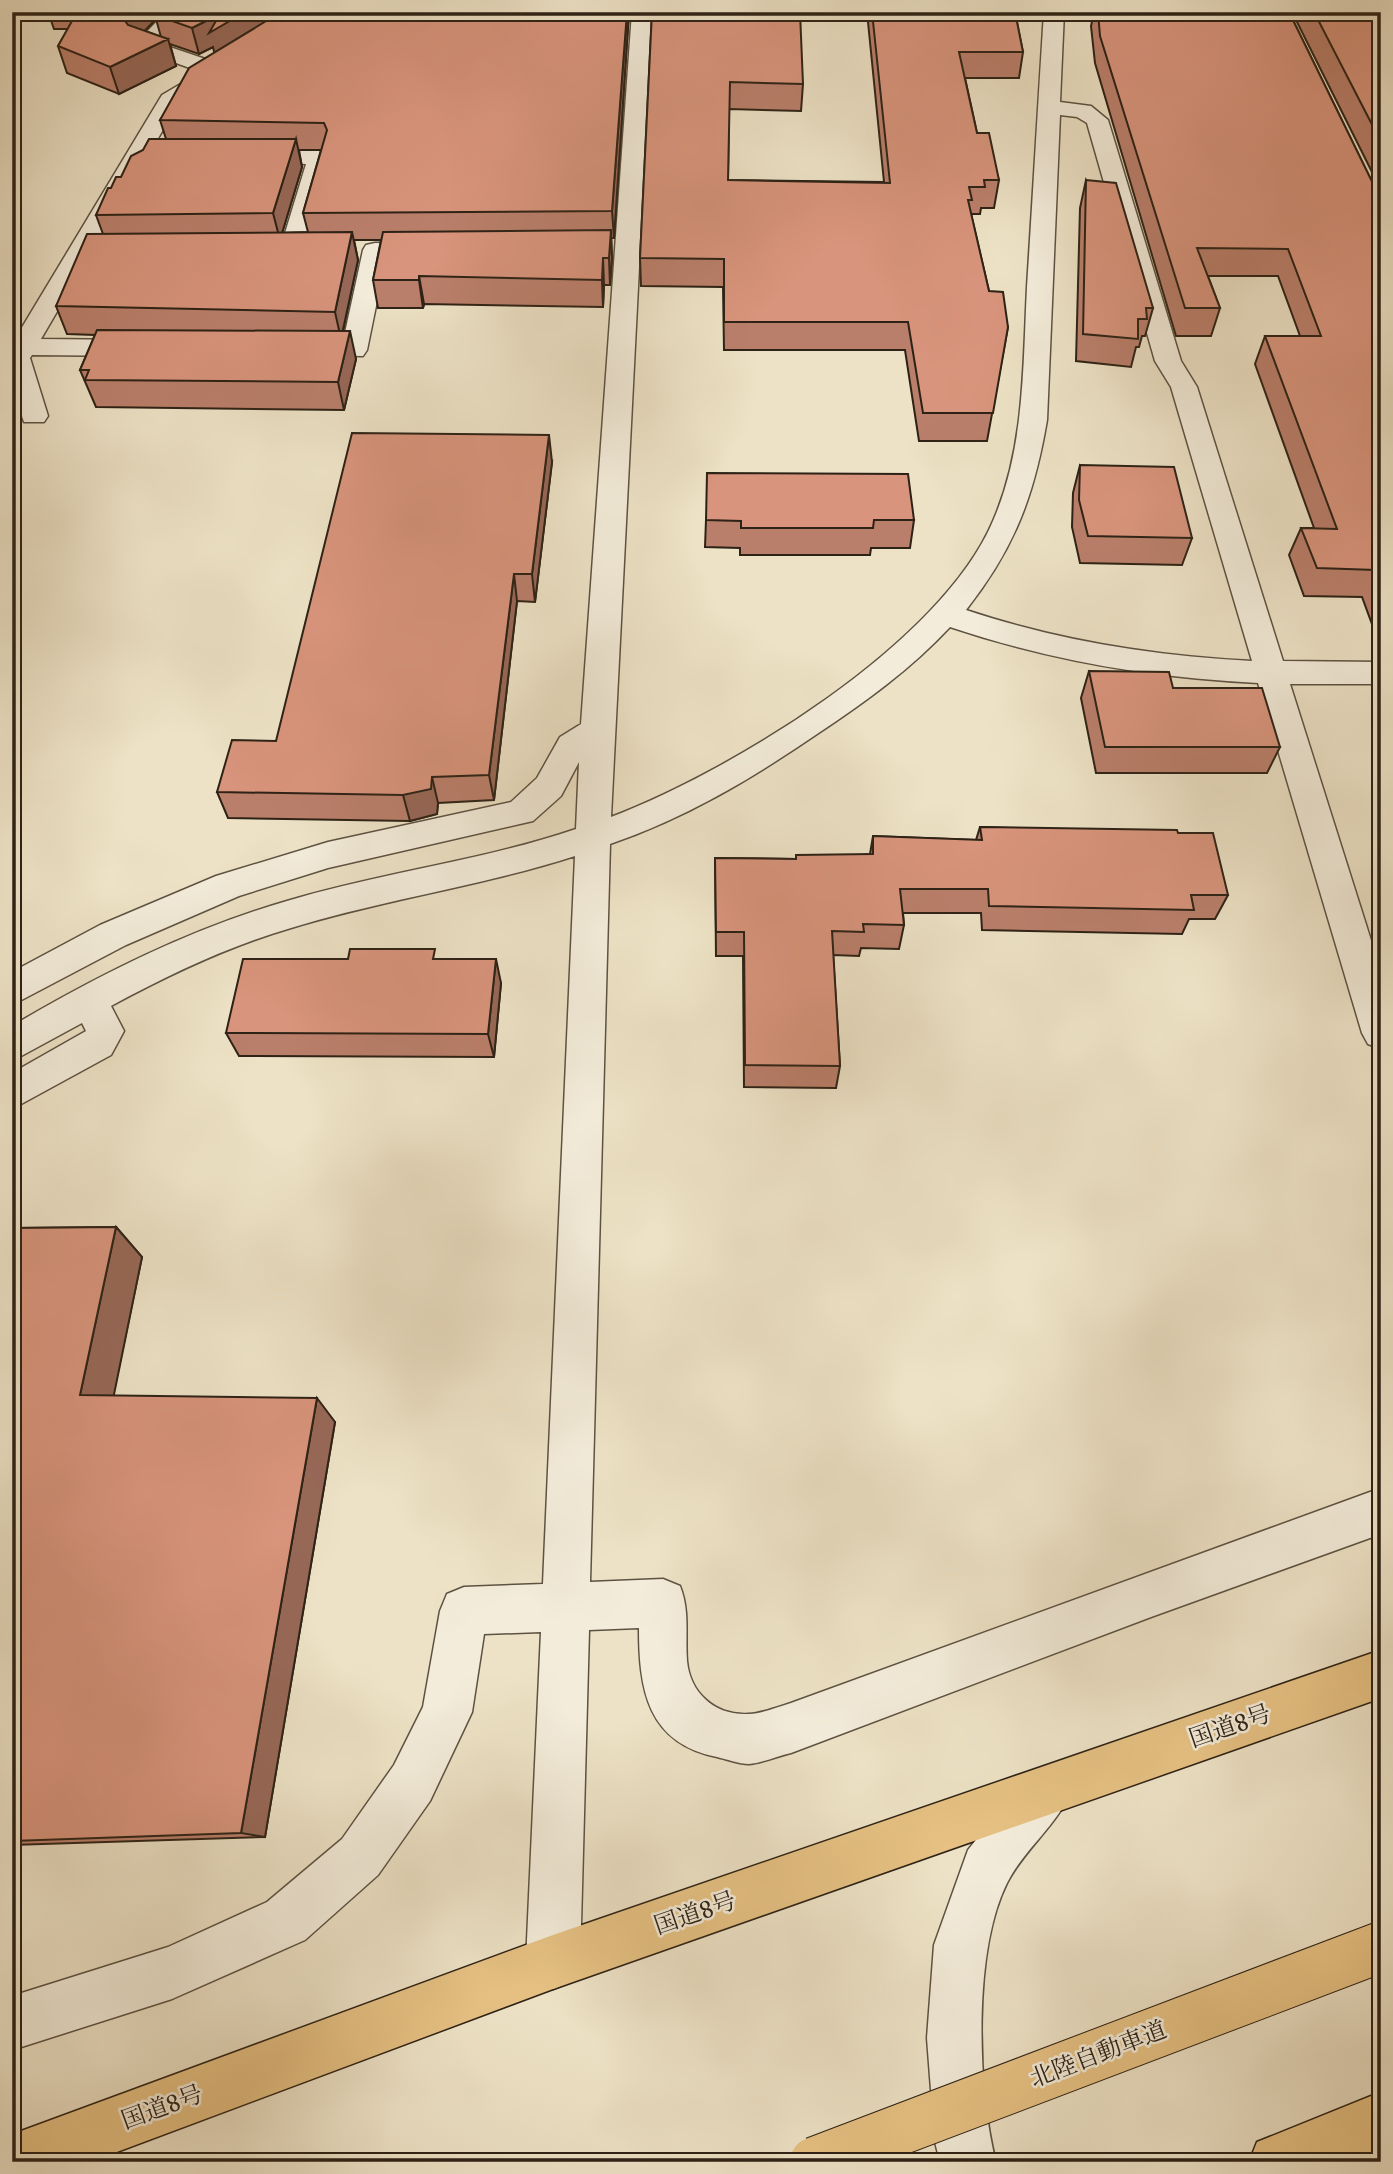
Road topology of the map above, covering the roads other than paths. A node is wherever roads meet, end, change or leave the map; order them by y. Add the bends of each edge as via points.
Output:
1 (178, 12) edge
2 (642, 12) edge
3 (1054, 12) edge
4 (240, 58) edge
5 (218, 71) junction
6 (1049, 107) junction
7 (136, 157) junction
8 (162, 157) edge
9 (228, 157) edge
10 (627, 248) junction
11 (599, 249) edge
12 (292, 250) junction
13 (320, 250) edge
14 (347, 250) edge
15 (375, 250) junction
16 (459, 250) edge
17 (107, 251) edge
18 (239, 251) edge
19 (80, 252) junction
20 (23, 347) junction
21 (161, 348) edge
22 (285, 349) edge
23 (34, 416) dead end
24 (947, 615) junction
25 (1270, 672) junction
26 (1381, 673) edge
27 (597, 730) junction
28 (595, 835) junction
29 (124, 930) junction
30 (145, 974) junction
31 (12, 990) edge
32 (89, 1000) junction
33 (1381, 1034) edge
34 (12, 1045) edge
35 (12, 1093) edge
36 (1381, 1511) edge
37 (566, 1606) junction
38 (1381, 1674) edge
39 (1381, 1690) edge
40 (1221, 1729) junction
41 (1046, 1791) junction
42 (1381, 1947) edge
43 (554, 1962) junction
44 (12, 2023) edge
45 (1381, 2120) edge
46 (13, 2162) edge
47 (814, 2162) edge
48 (968, 2162) edge
49 (1276, 2162) edge

1 - 5 street via 144,45
2 - 10 street
3 - 6 street
4 - 5 street
5 - 7 street via 170,100
6 - 24 street via 1033,420 1022,484 993,550
6 - 25 street via 1083,111 1097,120 1168,361 1184,387
7 - 8 street
7 - 19 street
9 - 12 street via 320,157
10 - 11 street
10 - 27 street
12 - 13 street
12 - 18 street
14 - 15 street
15 - 16 street
15 - 22 street via 354,350
17 - 19 street
19 - 20 street
20 - 21 street
20 - 23 street via 17,358
24 - 25 street via 1076,651
24 - 28 street via 862,690 750,764 680,802
25 - 26 street
25 - 33 street
27 - 28 street
27 - 29 street via 572,745 549,787 520,812 328,855 228,886
28 - 30 street via 525,858 364,892 282,916
28 - 37 street
29 - 30 street
29 - 31 street
30 - 32 street
32 - 34 street
32 - 35 street via 105,1031 98,1044
36 - 37 street via 791,1728 748,1739 704,1730 673,1705 663,1663 663,1603
37 - 43 street
37 - 44 street via 464,1611 447,1712 412,1783 360,1857 286,1921 172,1972
38 - 40 highway, 国道8号
39 - 40 highway
40 - 41 highway, 国道8号
41 - 43 highway, 国道8号
41 - 48 street via 986,1868 961,1945 954,2038
42 - 47 highway, 北陸自動車道, bridge
43 - 46 highway, 国道8号
45 - 49 highway

